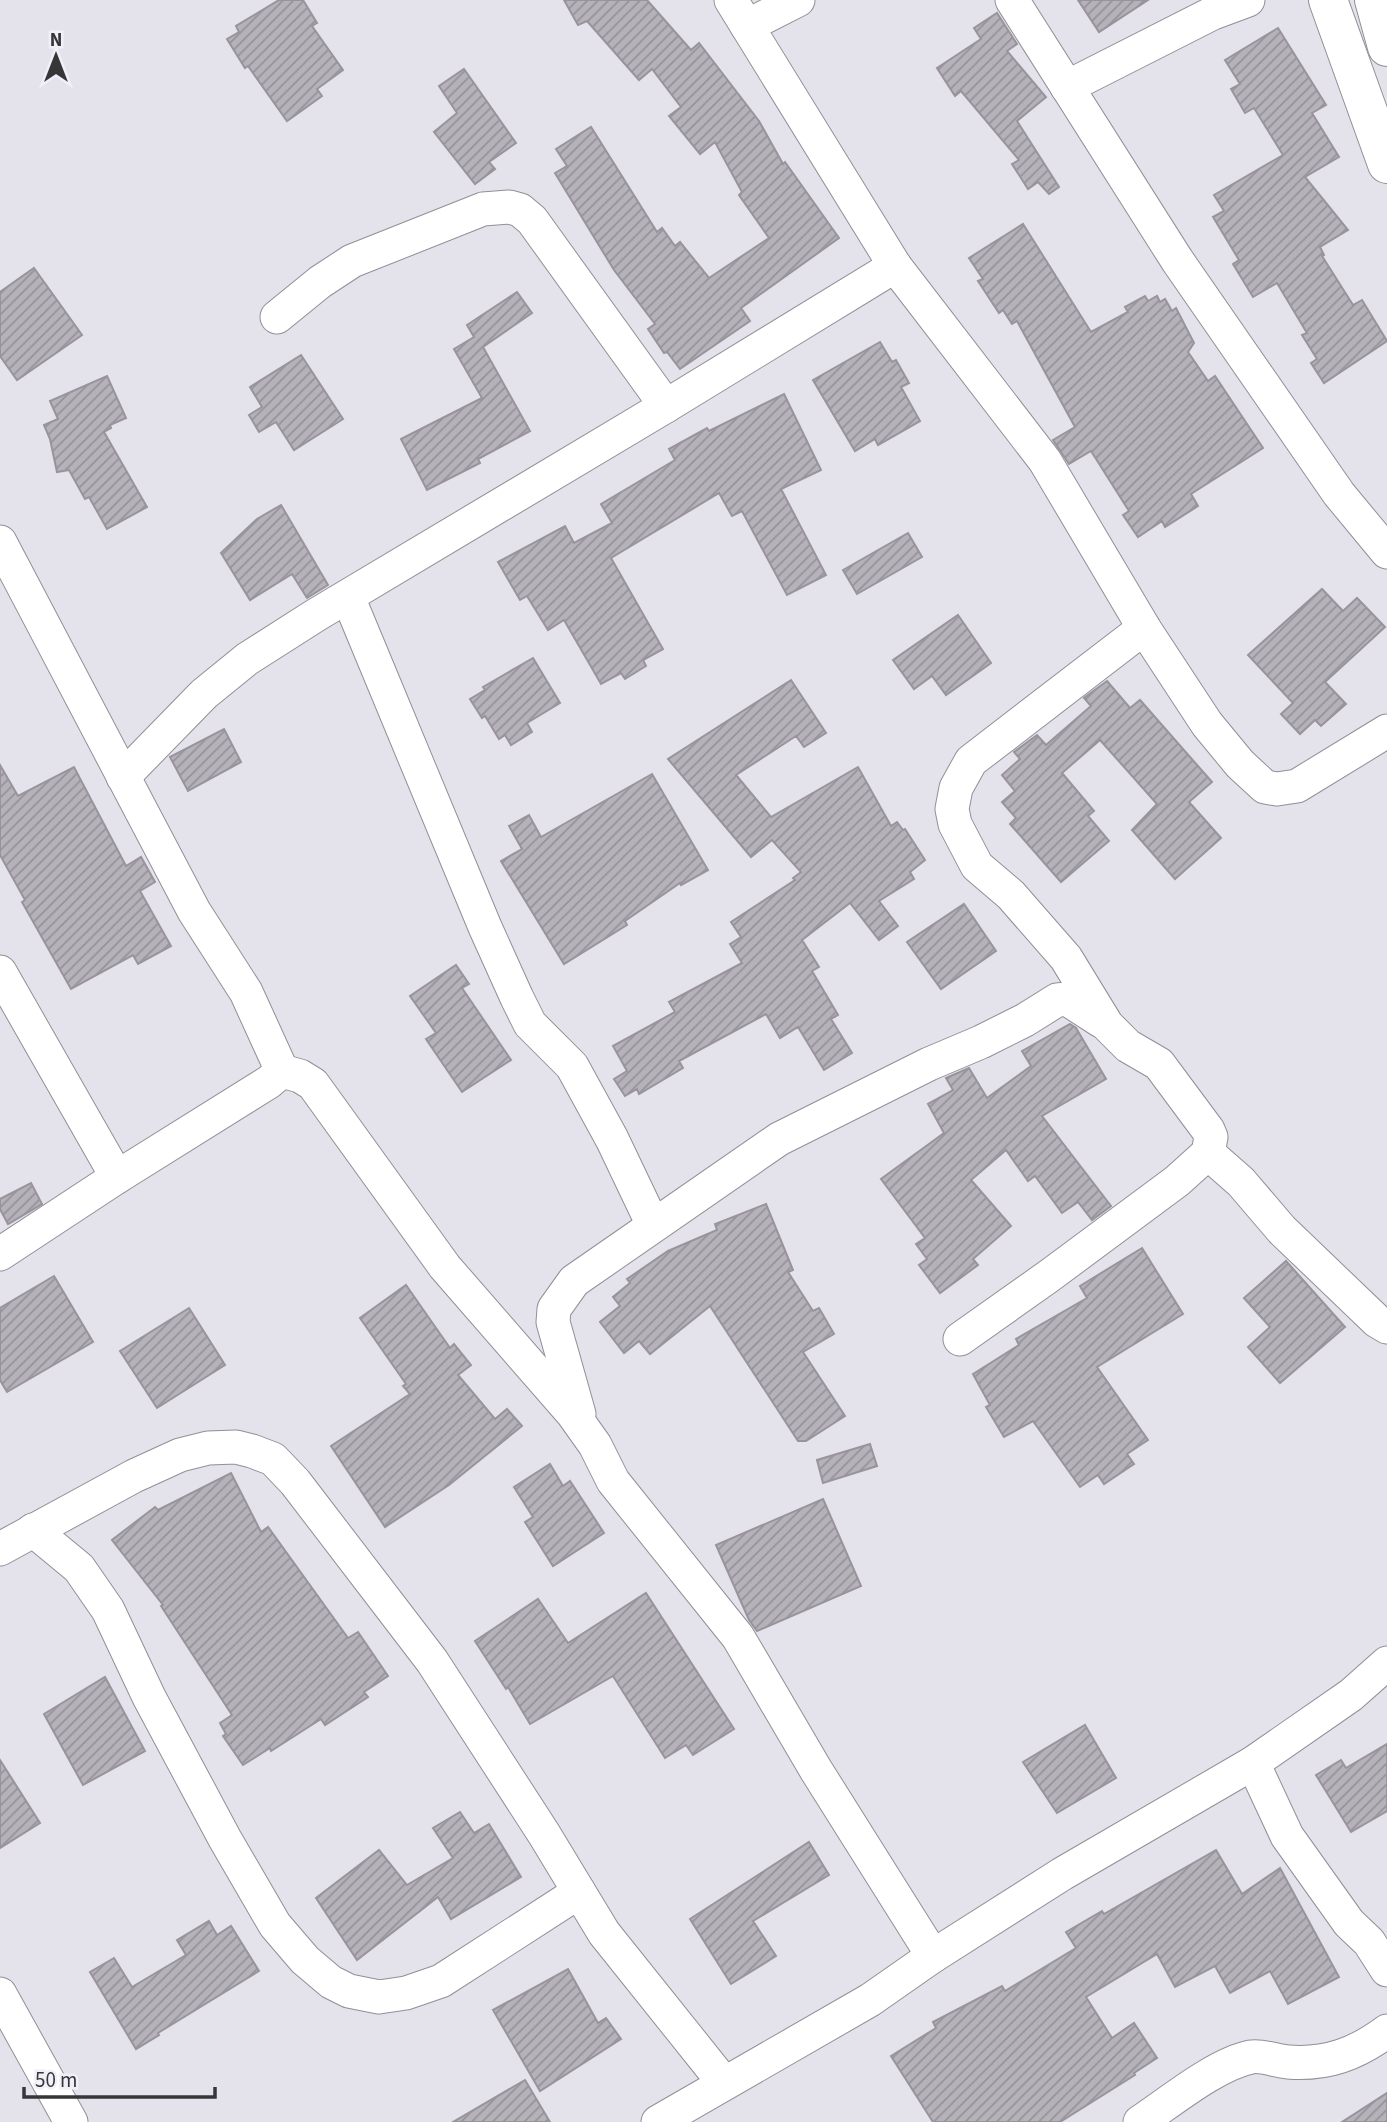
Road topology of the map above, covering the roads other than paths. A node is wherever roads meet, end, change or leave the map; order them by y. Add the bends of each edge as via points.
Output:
1 (798, 0) edge
2 (1012, 0) edge
3 (1248, 0) edge
4 (1328, 0) edge
5 (1374, 0) edge
6 (739, 13) edge
7 (1387, 47) edge
8 (1067, 87) junction
9 (1387, 164) edge
10 (895, 267) junction
11 (277, 317) dead end
12 (666, 406) junction
13 (0, 542) edge
14 (1387, 552) edge
15 (348, 597) junction
16 (1144, 628) junction
17 (1387, 731) edge
18 (123, 777) junction
19 (0, 972) edge
20 (1107, 1025) junction
21 (282, 1070) junction
22 (1208, 1153) junction
23 (117, 1177) junction
24 (653, 1225) junction
25 (0, 1254) edge
26 (1387, 1327) edge
27 (960, 1339) dead end
28 (583, 1430) junction
29 (33, 1531) junction
30 (0, 1549) edge
31 (1387, 1663) edge
32 (1254, 1763) junction
33 (579, 1892) junction
34 (933, 1956) junction
35 (1387, 1970) edge
36 (0, 1994) edge
37 (1387, 2031) edge
38 (724, 2083) junction
39 (1180, 2111) edge
40 (71, 2122) edge
41 (658, 2122) edge
42 (1140, 2122) edge

1 - 6 street
2 - 8 street
3 - 8 street
4 - 9 main road
5 - 7 main road
6 - 10 street
8 - 14 street via 1185,271 1339,494
10 - 12 street
10 - 16 street via 1045,461
11 - 12 street via 352,261 483,209 509,207 532,220
12 - 15 street
13 - 18 street
15 - 18 street via 247,659 204,694
15 - 24 street via 517,998 530,1024 572,1066
16 - 17 street via 1207,724 1265,787 1297,786
16 - 20 street via 971,761 956,788 952,809 977,866 1011,895 1066,958
18 - 21 street via 194,911 246,992
19 - 23 street
20 - 22 street via 1128,1046 1152,1058 1168,1076 1208,1130
20 - 24 street via 1067,999 1057,1000 1025,1020 779,1139
21 - 23 street
21 - 28 street via 313,1084 445,1267
22 - 26 street via 1241,1182 1282,1230
22 - 27 street via 1124,1221
23 - 25 street
24 - 28 street via 574,1281 554,1309 557,1339
28 - 34 street via 613,1481 738,1637
29 - 30 street
29 - 33 street via 180,1455 236,1447 273,1460 295,1482 432,1661
29 - 33 street via 79,1568 108,1610 149,1698 275,1925 331,1982 379,1997 442,1981
31 - 32 street via 1351,1695
32 - 34 street via 1062,1874
32 - 35 street via 1287,1836
33 - 38 street via 604,1933
34 - 38 street via 870,2000
36 - 40 street
37 - 39 street via 1365,2047 1328,2061 1289,2062 1254,2056 1228,2064
38 - 41 street
39 - 42 street

